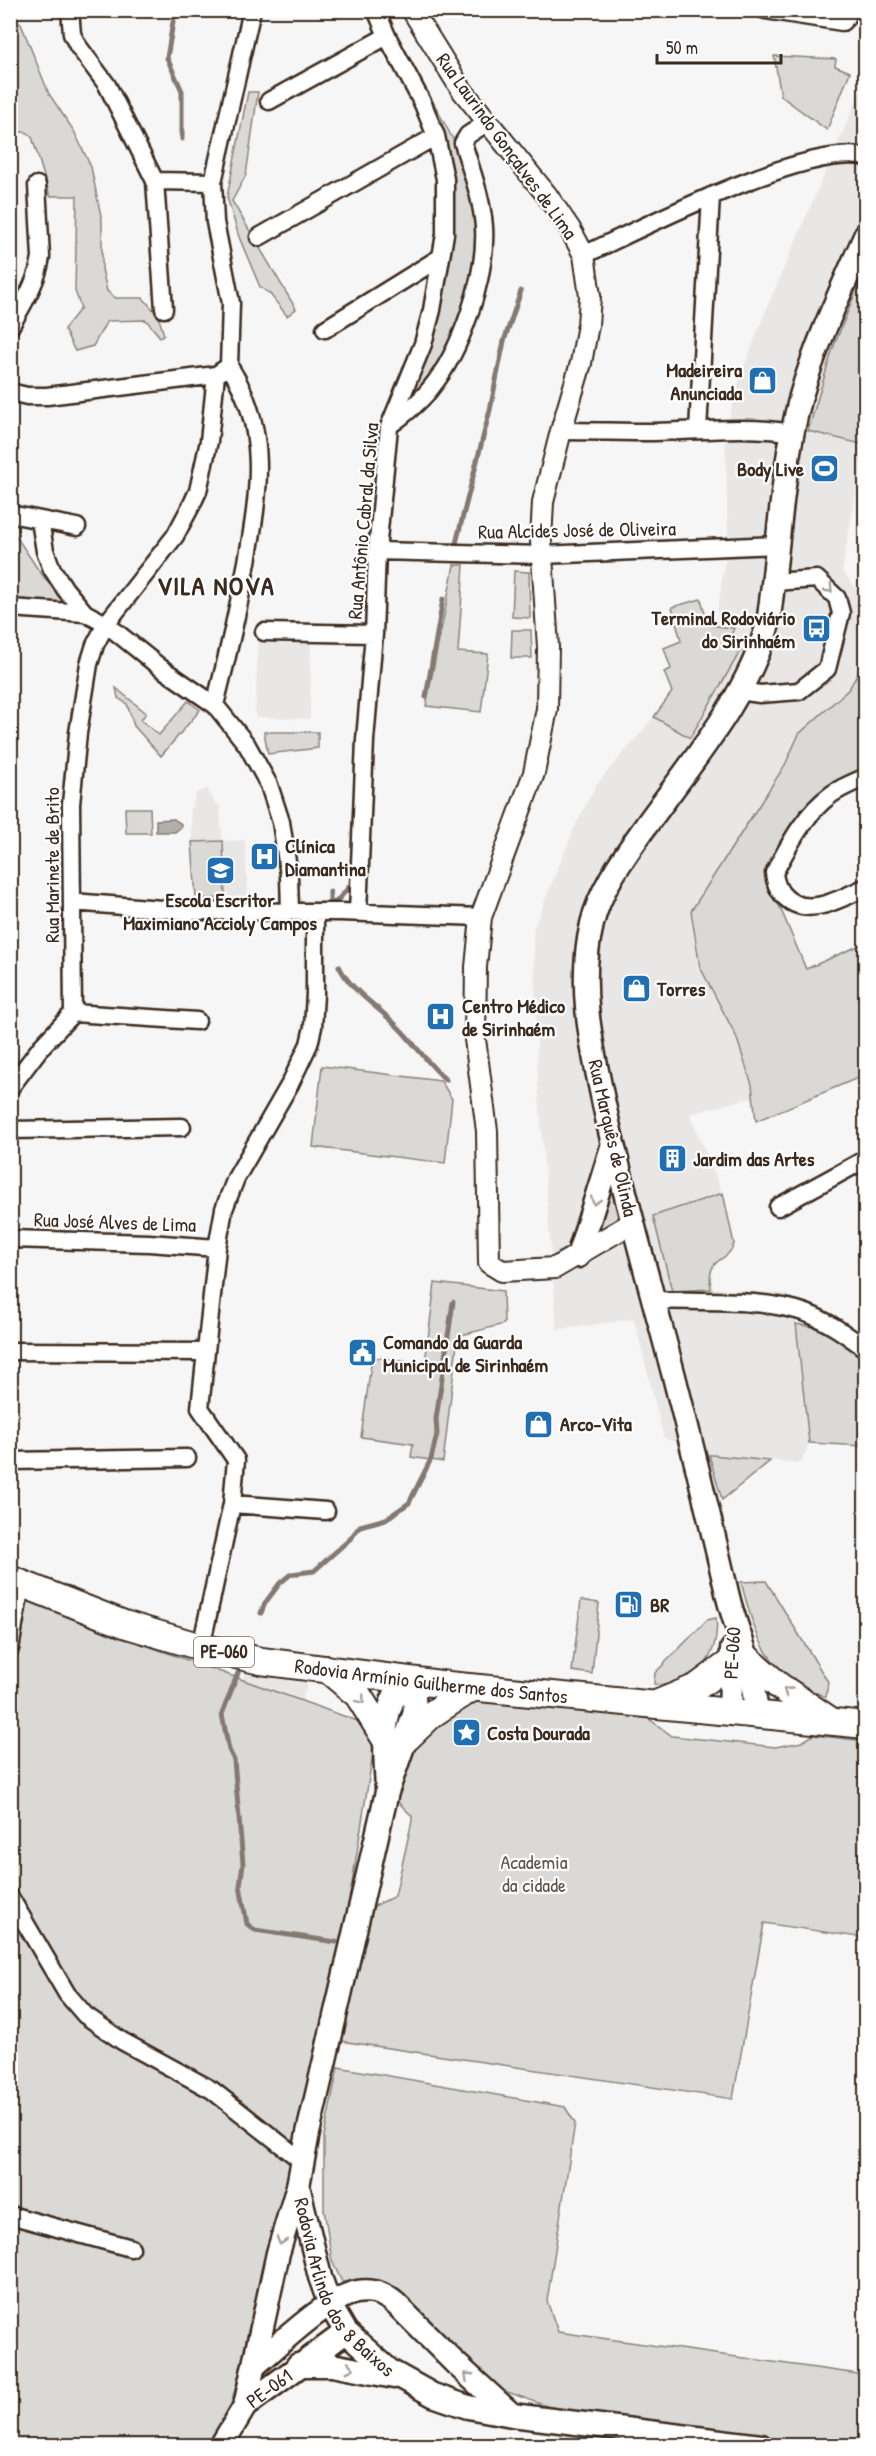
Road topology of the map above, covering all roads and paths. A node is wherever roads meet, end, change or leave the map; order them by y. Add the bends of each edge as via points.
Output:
1 (70, 10) edge
2 (252, 10) edge
3 (376, 10) edge
4 (412, 10) edge
5 (765, 10) edge
6 (849, 10) edge
7 (387, 36) junction
8 (269, 101) dead end
9 (488, 123) junction
10 (436, 136) junction
11 (866, 157) edge
12 (154, 181) junction
13 (213, 182) junction
14 (38, 185) dead end
15 (711, 196) junction
16 (866, 234) edge
17 (259, 237) dead end
18 (584, 255) junction
19 (441, 257) junction
20 (164, 309) dead end
21 (10, 327) edge
22 (325, 329) dead end
23 (223, 371) junction
24 (10, 392) edge
25 (389, 427) junction
26 (698, 429) junction
27 (561, 431) junction
28 (793, 434) junction
29 (10, 514) edge
30 (40, 520) junction
31 (77, 527) dead end
32 (778, 545) junction
33 (377, 551) junction
34 (542, 555) junction
35 (774, 582) junction
36 (10, 608) edge
37 (85, 613) junction
38 (106, 624) junction
39 (264, 632) dead end
40 (374, 633) junction
41 (739, 691) junction
42 (215, 705) junction
43 (866, 777) edge
44 (866, 887) edge
45 (72, 902) junction
46 (290, 912) junction
47 (327, 912) junction
48 (358, 913) junction
49 (482, 917) junction
50 (73, 1013) junction
51 (197, 1021) dead end
52 (10, 1088) edge
53 (182, 1127) dead end
54 (10, 1130) edge
55 (613, 1145) junction
56 (866, 1159) edge
57 (778, 1207) dead end
58 (632, 1223) junction
59 (10, 1239) edge
60 (217, 1248) junction
61 (578, 1256) junction
62 (654, 1300) junction
63 (866, 1349) edge
64 (10, 1351) edge
65 (206, 1352) junction
66 (187, 1458) dead end
67 (10, 1461) edge
68 (232, 1504) junction
69 (326, 1511) dead end
70 (16, 1582) edge
71 (733, 1617) joint
72 (201, 1647) junction
73 (10, 1649) edge
74 (739, 1660) junction
75 (326, 1668) junction
76 (404, 1681) junction
77 (472, 1688) junction
78 (651, 1706) junction
79 (730, 1713) junction
80 (758, 1716) junction
81 (831, 1720) junction
82 (866, 1725) edge
83 (396, 1739) junction
84 (10, 1897) edge
85 (302, 2161) junction
86 (298, 2186) junction
87 (10, 2215) edge
88 (131, 2248) dead end
89 (330, 2305) junction
90 (346, 2332) junction
91 (255, 2365) junction
92 (298, 2365) junction
93 (401, 2378) junction
94 (245, 2406) junction
95 (512, 2415) junction
96 (221, 2445) edge
97 (760, 2445) edge

1 - 12 street via 72,34 107,85
2 - 13 street, Rua Marinete de Brito
3 - 7 street, Rua Antônio Cabral da Silva
4 - 9 street, Rua Laurindo Gonçalves de Lima via 461,89
5 - 6 street via 842,22
7 - 8 street
7 - 10 street, Rua Antônio Cabral da Silva
9 - 18 street, Rua Laurindo Gonçalves de Lima via 546,194
9 - 25 street via 463,142 477,188 484,236 465,327 442,374
10 - 17 street
10 - 19 street, Rua Antônio Cabral da Silva via 445,179 446,234
11 - 15 street via 847,154 808,160
12 - 13 street
12 - 20 street
13 - 23 street, Rua Marinete de Brito via 215,222 231,303
14 - 21 street via 40,268
15 - 18 street
15 - 26 street
16 - 28 main road, Rua Marquês de Olinda via 819,343 801,395
18 - 27 street, Rua Laurindo Gonçalves de Lima via 590,296 588,325
19 - 22 street
19 - 25 street, Rua Antônio Cabral da Silva via 423,344
23 - 24 street via 47,396
23 - 38 street, Rua Marinete de Brito via 192,504 176,536
23 - 42 street via 240,382 258,443 260,468 235,626
25 - 33 street, Rua Antônio Cabral da Silva
26 - 27 street
26 - 28 street via 764,428
27 - 34 street, Rua Laurindo Gonçalves de Lima via 543,502
28 - 32 main road, Rua Marquês de Olinda
29 - 30 street
30 - 31 street
30 - 37 street via 52,569
32 - 34 street, Rua Alcides José de Oliveira
32 - 35 main road, Rua Marquês de Olinda
33 - 34 street, Rua Alcides José de Oliveira
33 - 40 street, Rua Antônio Cabral da Silva
34 - 49 street, Rua Laurindo Gonçalves de Lima via 548,709 534,773
35 - 41 main road, Rua Marquês de Olinda via 763,642
35 -> 41 street via 817,579 837,598 841,613 830,664 799,691
36 - 37 street
37 - 38 street
38 - 42 street
38 - 45 street, Rua Marinete de Brito via 89,664 78,733 71,804
39 - 40 street
40 - 48 street, Rua Antônio Cabral da Silva
41 - 55 main road, Rua Marquês de Olinda via 631,846 600,899 592,923 585,977 588,1027
42 - 46 street via 244,739 269,785 282,822
43 - 44 street via 834,792 812,813 774,873 777,889 798,906 813,907
45 - 46 street via 188,911
45 - 50 street, Rua Marinete de Brito
46 - 47 street
47 - 48 street
47 - 60 street via 309,1044 228,1195
48 - 49 street
49 - 61 street, Rua Laurindo Gonçalves de Lima via 476,967 475,1039 487,1131 489,1263 502,1271 546,1270
50 - 51 street
50 - 52 street
53 - 54 street
55 - 58 main road, Rua Marquês de Olinda
55 -> 61 main road
56 - 57 street
58 - 61 street, Rua Laurindo Gonçalves de Lima
58 - 62 main road, Rua Marquês de Olinda
59 - 60 street, Rua José Alves de Lima
60 - 65 street
62 - 63 street via 786,1306 832,1325
62 - 71 main road, Rua Marquês de Olinda
64 - 65 street
65 - 68 street via 201,1408 236,1460
66 - 67 street
68 - 69 street
68 - 72 street
70 - 72 main road, Rodovia Armínio Guilherme dos Santos / PE-060 via 124,1624
70 - 73 street
71 - 74 main road, PE-060 / PE-060
72 - 75 main road, Rodovia Armínio Guilherme dos Santos / PE-060 via 261,1661
74 - 78 main road via 697,1687
74 - 79 main road, PE-060 / PE-060
74 - 80 main road, PE-060 / PE-060
81 -> 74 main road
75 - 76 main road, Rodovia Armínio Guilherme dos Santos / PE-060
75 -> 83 main road via 358,1695
76 - 77 main road, Rodovia Armínio Guilherme dos Santos / PE-060
76 - 83 main road, Rodovia Arlindo dos 8 Baixos / PE-061 via 388,1706
77 - 78 main road, Rodovia Armínio Guilherme dos Santos / PE-060
77 - 83 main road
78 - 79 main road, Rodovia Armínio Guilherme dos Santos / PE-060
79 - 80 main road, Rodovia Armínio Guilherme dos Santos / PE-060
80 - 81 main road, Rodovia Armínio Guilherme dos Santos / PE-060
81 - 82 main road, Rodovia Armínio Guilherme dos Santos / PE-060
83 - 85 main road, Rodovia Arlindo dos 8 Baixos / PE-061
84 - 85 street via 67,1994 85,2015 122,2041 212,2090
85 - 86 main road, Rodovia Arlindo dos 8 Baixos / PE-061
86 - 89 main road, Rodovia Arlindo dos 8 Baixos
86 -> 91 main road, PE-061 via 278,2253
87 - 88 street
89 - 90 main road, Rodovia Arlindo dos 8 Baixos
89 - 91 main road
95 -> 89 main road via 388,2296 360,2291
90 - 92 main road, PE-061
90 - 93 main road, Rodovia Arlindo dos 8 Baixos
91 - 94 main road, PE-061 / PE-061
92 -> 93 main road, PE-061 via 332,2365
92 - 94 main road, PE-061 / PE-061
93 - 95 main road, Rodovia Arlindo dos 8 Baixos / PE-061 via 453,2402
94 - 96 main road, PE-061
95 - 97 main road, Rodovia Arlindo dos 8 Baixos / PE-061

